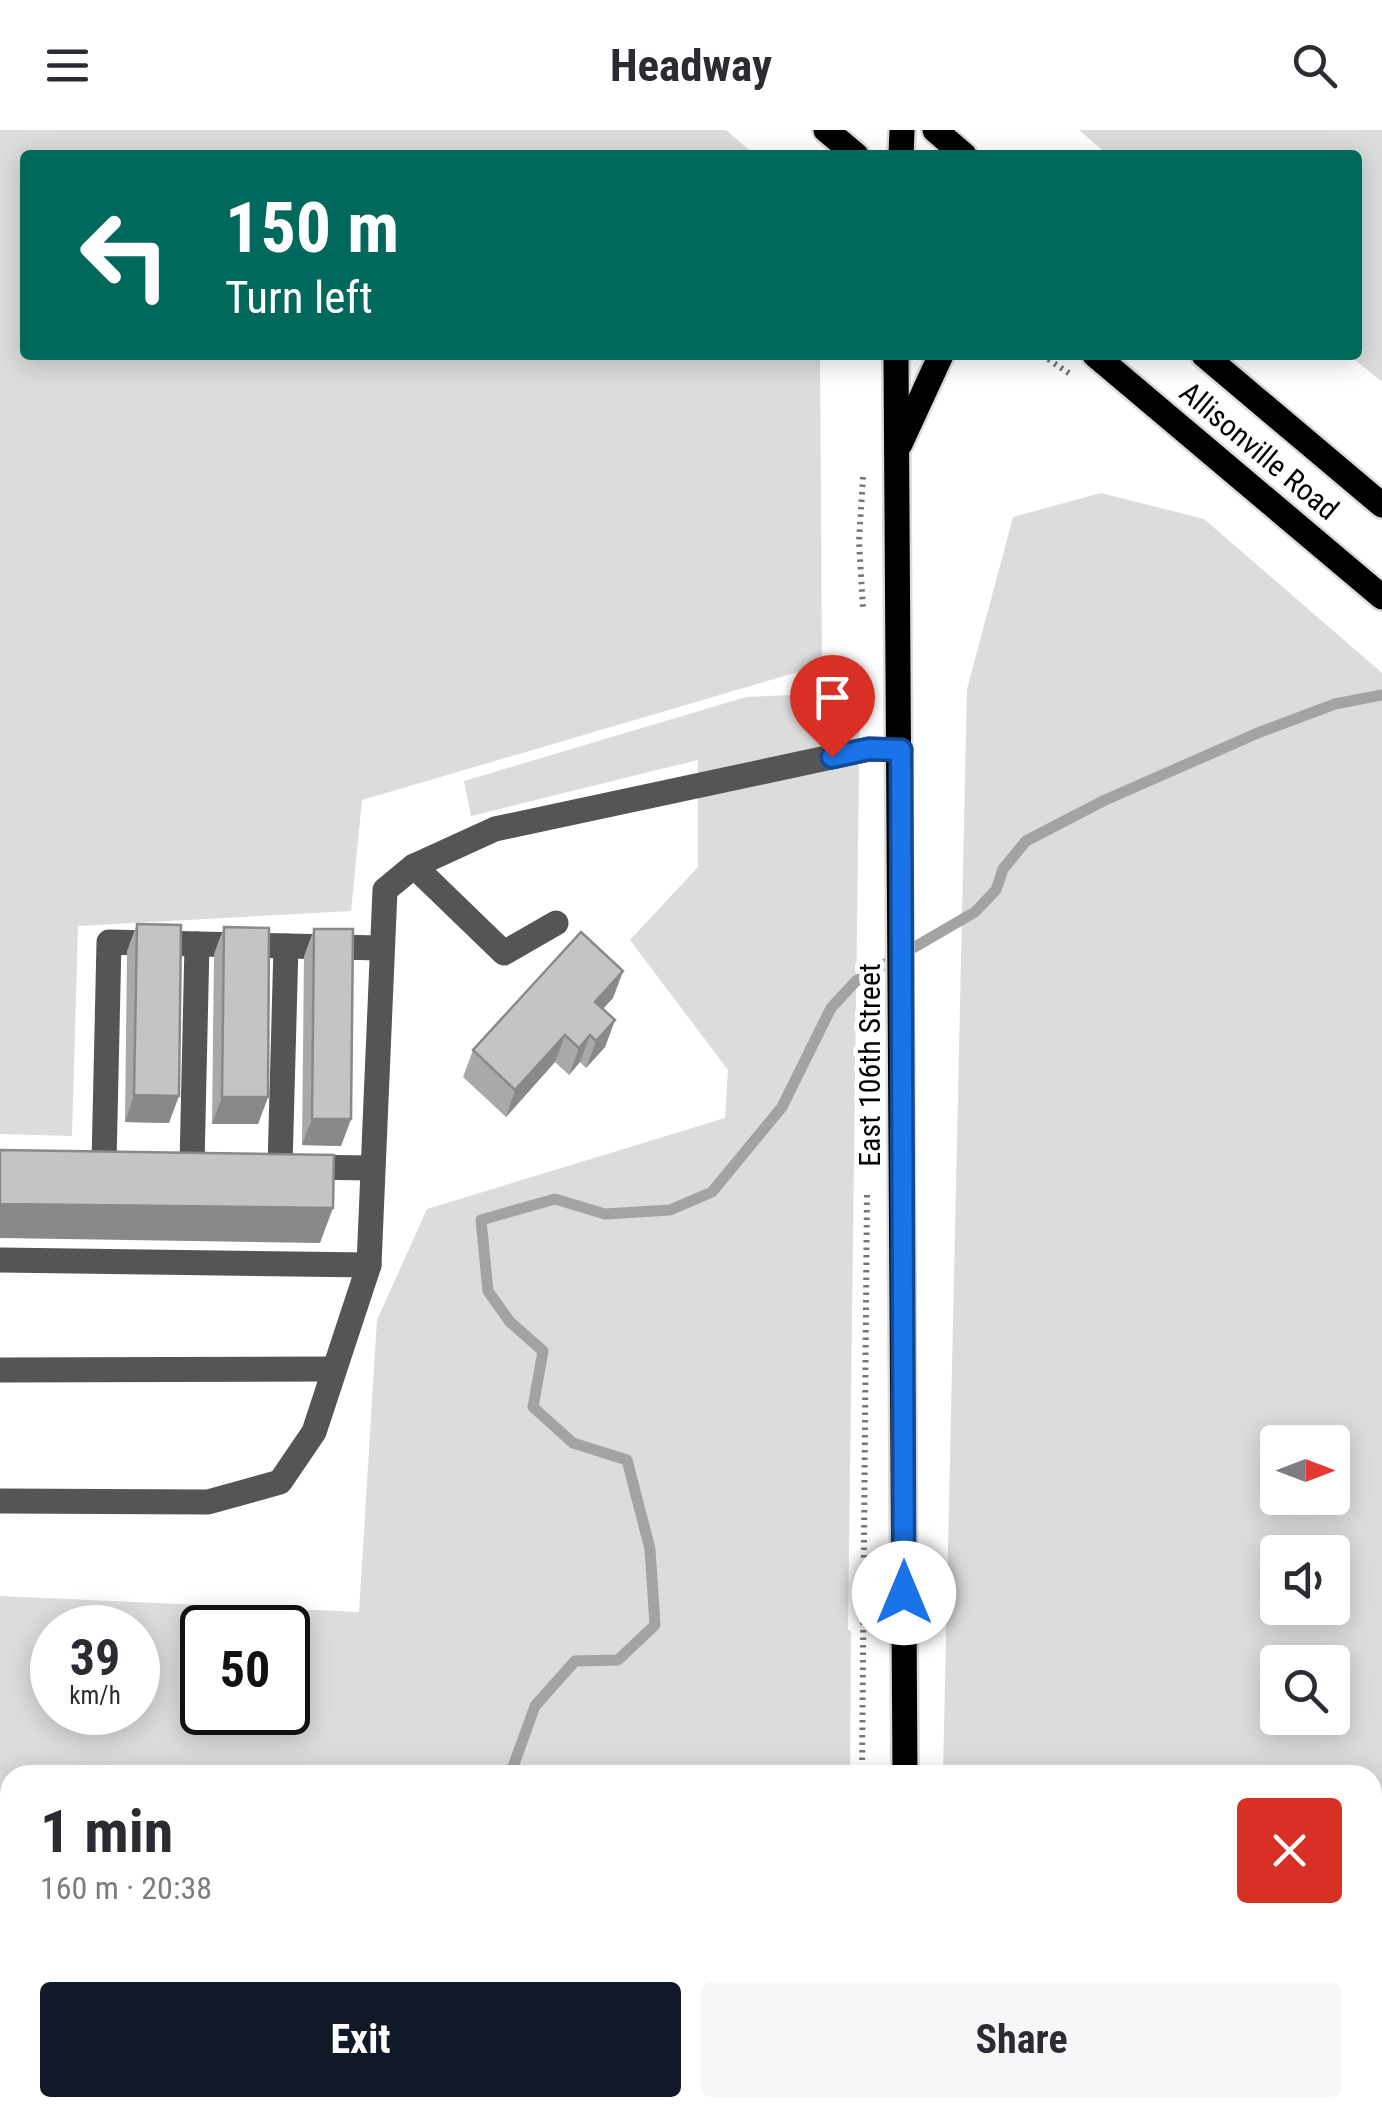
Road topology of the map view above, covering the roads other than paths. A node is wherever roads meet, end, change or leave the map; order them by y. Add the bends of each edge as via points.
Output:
1 (826, 130) edge
2 (935, 130) edge
3 (850, 150) edge
4 (958, 150) edge
5 (896, 360) edge
6 (939, 360) edge
7 (1101, 360) edge
8 (1210, 360) edge
9 (896, 453) junction
10 (1382, 505) edge
11 (1377, 593) edge
12 (901, 750) junction
13 (414, 866) junction
14 (556, 923) dead end
15 (197, 944) junction
16 (286, 946) junction
17 (381, 948) junction
18 (104, 1163) edge
19 (192, 1165) edge
20 (372, 1168) junction
21 (0, 1260) edge
22 (369, 1265) junction
23 (334, 1369) junction
24 (0, 1370) edge
25 (0, 1502) edge
26 (905, 1765) edge

1 - 3 main road
2 - 4 main road
5 - 9 main road, East 106th Street
6 - 9 main road
7 - 11 main road, Allisonville Road
8 - 10 main road, Allisonville Road
9 - 12 main road, East 106th Street
12 - 13 lane via 869,749 494,830
12 - 26 main road, East 106th Street
13 - 14 lane via 504,954
13 - 17 lane via 385,890
15 - 16 lane
15 - 18 lane via 109,942
15 - 19 lane
16 - 17 lane
16 - 20 lane via 271,1166
17 - 20 lane
20 - 22 lane
21 - 22 lane
22 - 23 lane
23 - 24 lane
23 - 25 lane via 314,1432 280,1482 208,1502

